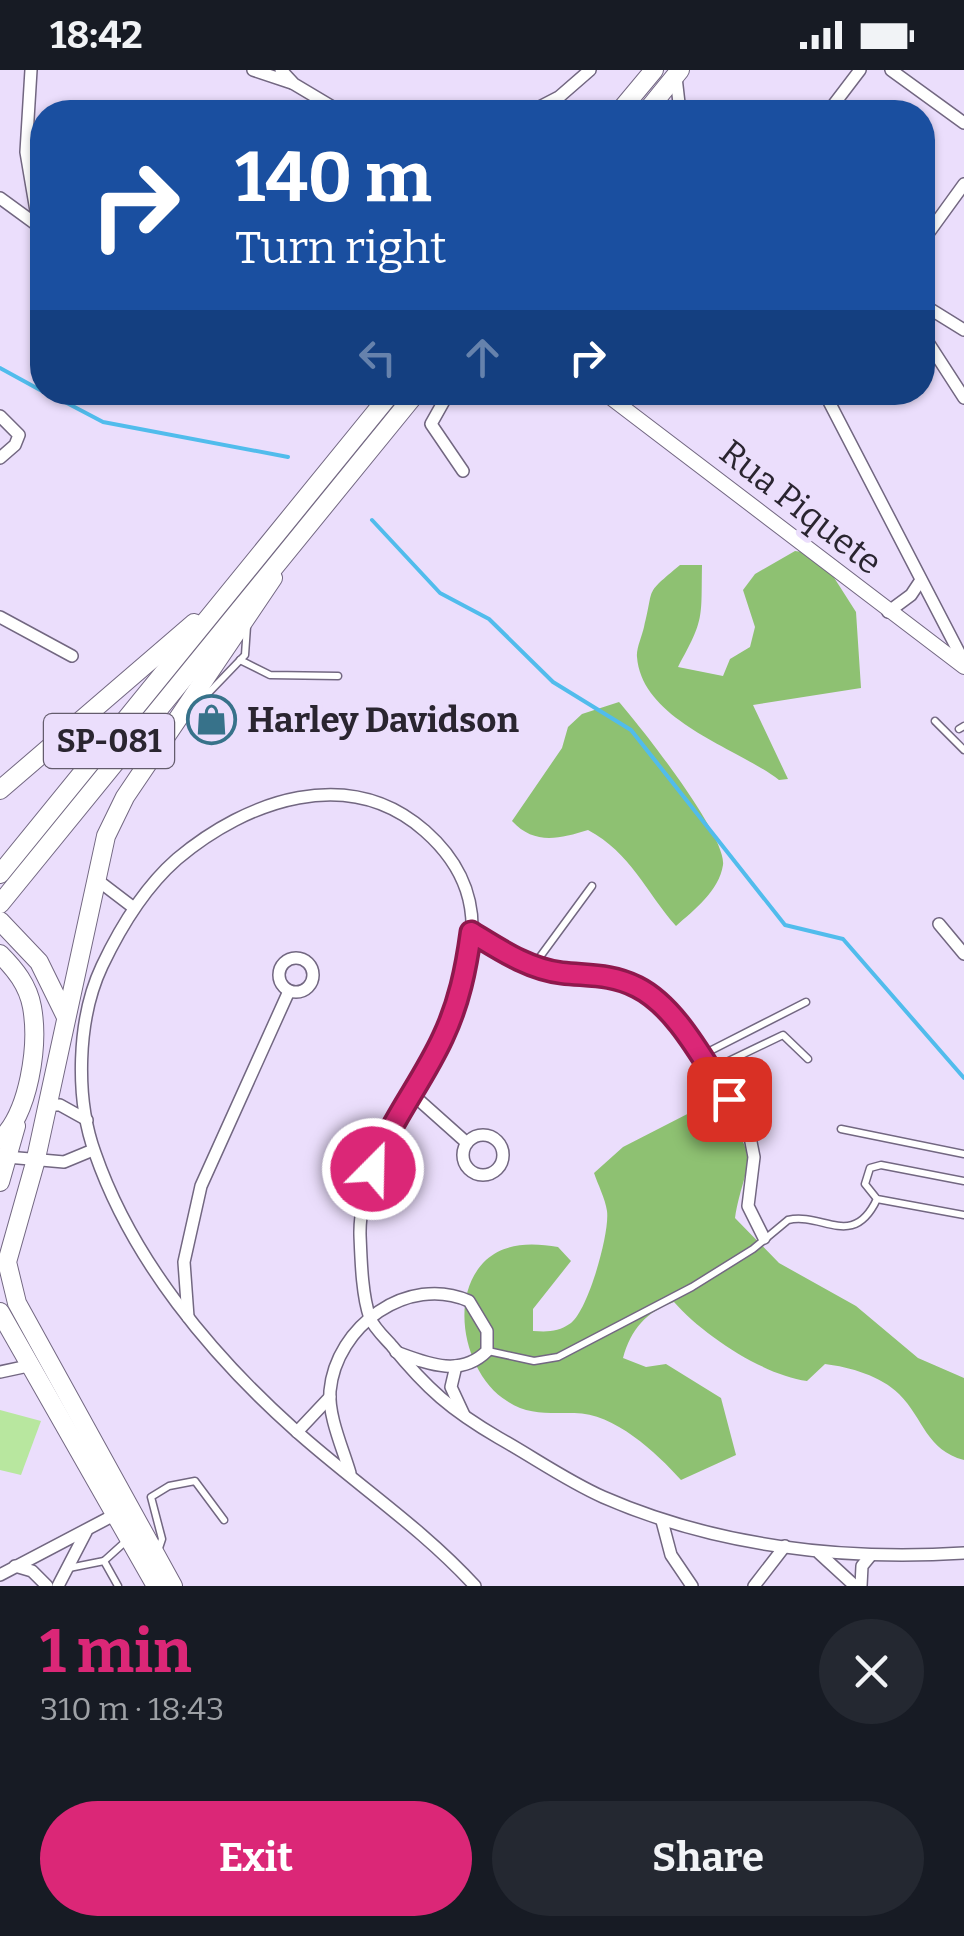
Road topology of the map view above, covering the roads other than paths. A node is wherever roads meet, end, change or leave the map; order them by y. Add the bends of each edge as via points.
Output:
1 (31, 70) edge
2 (254, 70) edge
3 (282, 70) edge
4 (590, 70) edge
5 (654, 70) edge
6 (860, 70) edge
7 (892, 70) edge
8 (678, 73) edge
9 (294, 84) junction
10 (321, 100) edge
11 (553, 100) edge
12 (629, 100) edge
13 (656, 100) edge
14 (678, 100) edge
15 (837, 100) edge
16 (933, 100) edge
17 (935, 102) edge
18 (26, 110) junction
19 (30, 112) edge
20 (964, 123) edge
21 (30, 176) edge
22 (964, 184) edge
23 (0, 198) edge
24 (30, 219) edge
25 (935, 224) edge
26 (935, 312) edge
27 (964, 330) edge
28 (935, 354) edge
29 (964, 398) edge
30 (378, 405) edge
31 (382, 405) edge
32 (406, 405) edge
33 (442, 405) edge
34 (619, 405) edge
35 (831, 405) edge
36 (0, 416) edge
37 (371, 419) junction
38 (0, 458) edge
39 (464, 470) dead end
40 (299, 536) junction
41 (920, 580) junction
42 (229, 594) junction
43 (888, 612) junction
44 (0, 617) edge
45 (247, 620) junction
46 (72, 656) dead end
47 (240, 660) junction
48 (964, 665) edge
49 (338, 676) dead end
50 (935, 721) dead end
51 (169, 734) junction
52 (964, 750) edge
53 (0, 790) edge
54 (0, 874) edge
55 (96, 879) junction
56 (592, 886) dead end
57 (0, 904) edge
58 (134, 908) junction
59 (0, 921) edge
60 (940, 924) dead end
61 (471, 932) junction
62 (964, 954) edge
63 (1, 955) edge
64 (534, 966) junction
65 (288, 991) dead end
66 (806, 1002) dead end
67 (66, 1018) junction
68 (700, 1056) junction
69 (808, 1060) dead end
70 (710, 1070) junction
71 (411, 1094) junction
72 (46, 1105) junction
73 (87, 1120) junction
74 (840, 1129) dead end
75 (467, 1142) dead end
76 (3, 1148) edge
77 (93, 1150) junction
78 (964, 1154) edge
79 (35, 1163) junction
80 (964, 1181) edge
81 (0, 1182) edge
82 (878, 1199) junction
83 (964, 1215) edge
84 (764, 1238) junction
85 (0, 1312) edge
86 (188, 1317) junction
87 (370, 1321) junction
88 (487, 1351) junction
89 (396, 1352) junction
90 (28, 1366) junction
91 (456, 1366) junction
92 (0, 1372) edge
93 (330, 1397) junction
94 (466, 1418) junction
95 (297, 1432) junction
96 (351, 1476) junction
97 (116, 1514) junction
98 (224, 1520) dead end
99 (662, 1521) junction
100 (89, 1528) junction
101 (130, 1537) junction
102 (785, 1546) junction
103 (818, 1552) junction
104 (964, 1553) edge
105 (872, 1555) junction
106 (156, 1556) junction
107 (104, 1562) junction
108 (15, 1566) junction
109 (64, 1568) junction
110 (0, 1575) edge
111 (47, 1586) edge
112 (58, 1586) edge
113 (118, 1586) edge
114 (156, 1586) edge
115 (173, 1586) edge
116 (476, 1586) edge
117 (692, 1586) edge
118 (754, 1586) edge
119 (858, 1586) edge

1 - 18 street
2 - 9 street
3 - 9 street
4 - 11 street
5 - 12 main road
6 - 15 street
7 - 16 street
8 - 13 main road
8 - 14 street
9 - 10 street
17 - 20 street
18 - 19 street
18 - 21 street
22 - 25 street
23 - 24 street
26 - 27 street
28 - 29 street
30 - 37 street
31 - 37 main road, SP-081
32 - 40 main road, SP-081
33 - 39 street via 431,424
34 - 43 street, Rua Piquete
35 - 41 street
36 - 38 street via 19,434
37 - 42 main road, SP-081
40 - 45 main road
40 - 57 main road, SP-081
41 - 43 street
41 - 48 street
42 - 53 main road
42 - 54 main road, SP-081
43 - 48 street, Rua Piquete
44 - 46 street
45 - 47 lane
45 - 51 main road
47 - 49 lane via 270,675
47 - 51 lane
50 - 52 lane
51 - 55 main road via 125,797
55 - 58 street
55 - 67 main road
56 - 64 lane
58 - 61 street via 175,861 256,812 308,794 362,795 430,835 453,866
58 - 73 street via 99,970 88,1013 82,1052
59 - 67 main road via 39,962
60 - 62 street
61 - 64 street
61 - 71 street via 456,1008
63 - 76 main road via 22,978 32,1006 33,1052 16,1126
64 - 68 street via 605,974 640,988 666,1009
65 - 86 street via 201,1186 184,1262
66 - 68 lane
67 - 72 main road
68 - 70 street
69 - 70 lane via 783,1035
70 - 84 street via 748,1127 754,1157 748,1206
71 - 75 street
71 - 87 street via 382,1143 364,1195 360,1232
72 - 73 street
72 - 79 main road
73 - 77 street
74 - 78 lane
76 - 79 street
76 - 81 main road
77 - 79 street via 64,1162
77 - 86 street via 130,1228
79 - 106 main road via 7,1262 8,1281
80 - 82 lane via 880,1165 866,1176 868,1191
82 - 83 lane
82 - 84 lane via 847,1227 796,1218
84 - 88 lane via 692,1286 558,1356 534,1361
85 - 90 main road
86 - 95 street
87 - 88 street via 388,1305 436,1290 470,1301 487,1331
87 - 89 street
87 - 93 street via 345,1347
88 - 91 street
89 - 91 street
89 - 94 street via 430,1392
90 - 92 street
90 - 97 main road
91 - 94 street via 451,1387
93 - 95 street
93 - 96 street
94 - 99 street via 596,1494
95 - 96 street
96 - 116 street
97 - 100 street
97 - 101 main road
98 - 106 lane via 195,1480 169,1486 152,1497 162,1539
99 - 102 street
99 - 117 street via 670,1555
100 - 108 street
100 - 109 street
101 - 107 lane
101 - 114 main road
102 - 103 street
102 - 118 street
103 - 105 street
103 - 119 street
104 - 105 street
105 - 119 street
106 - 115 main road
107 - 109 lane
107 - 113 lane
108 - 110 street
108 - 111 street
109 - 112 street

